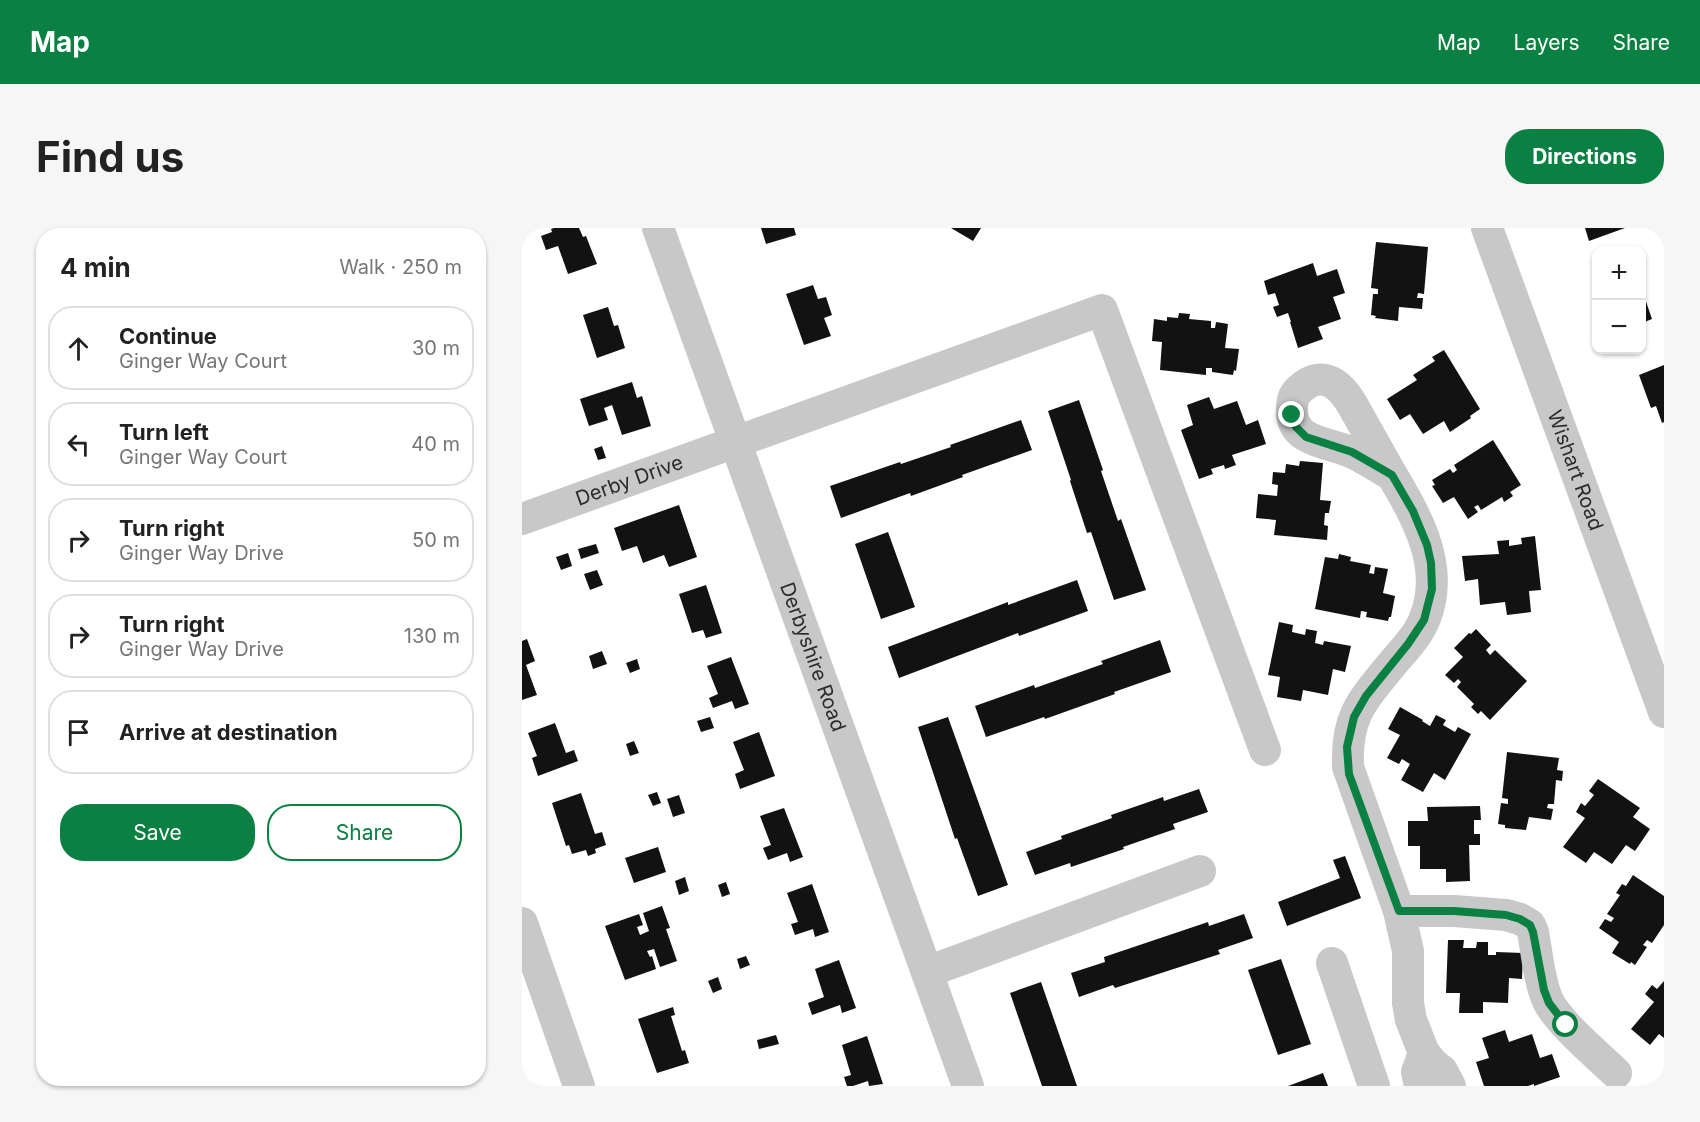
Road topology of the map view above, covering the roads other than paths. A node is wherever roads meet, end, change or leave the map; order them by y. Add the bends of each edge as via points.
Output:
1 (658, 228) edge
2 (1488, 228) edge
3 (736, 443) junction
4 (1392, 475) dead end
5 (522, 519) edge
6 (1664, 712) edge
7 (1265, 750) dead end
8 (1200, 871) dead end
9 (1399, 911) junction
10 (522, 923) edge
11 (1332, 963) dead end
12 (927, 972) junction
13 (1424, 1053) junction
14 (1616, 1073) dead end
15 (579, 1086) edge
16 (968, 1086) edge
17 (1374, 1086) edge
18 (1420, 1086) edge
19 (1450, 1086) edge

1 - 3 street, Derbyshire Road
2 - 6 street, Wishart Road
3 - 5 street, Derby Drive
3 - 7 street, Derby Drive via 1102,310
3 - 12 street, Derbyshire Road
4 - 9 street via 1427,545 1430,597 1424,620 1354,717 1347,747 1349,774
8 - 12 street
9 - 13 street via 1408,951 1408,1003
9 - 14 street via 1506,915 1530,925 1549,1003
10 - 15 street
11 - 17 street
12 - 16 street, Derbyshire Road
13 - 18 street via 1417,1072
13 - 19 street

